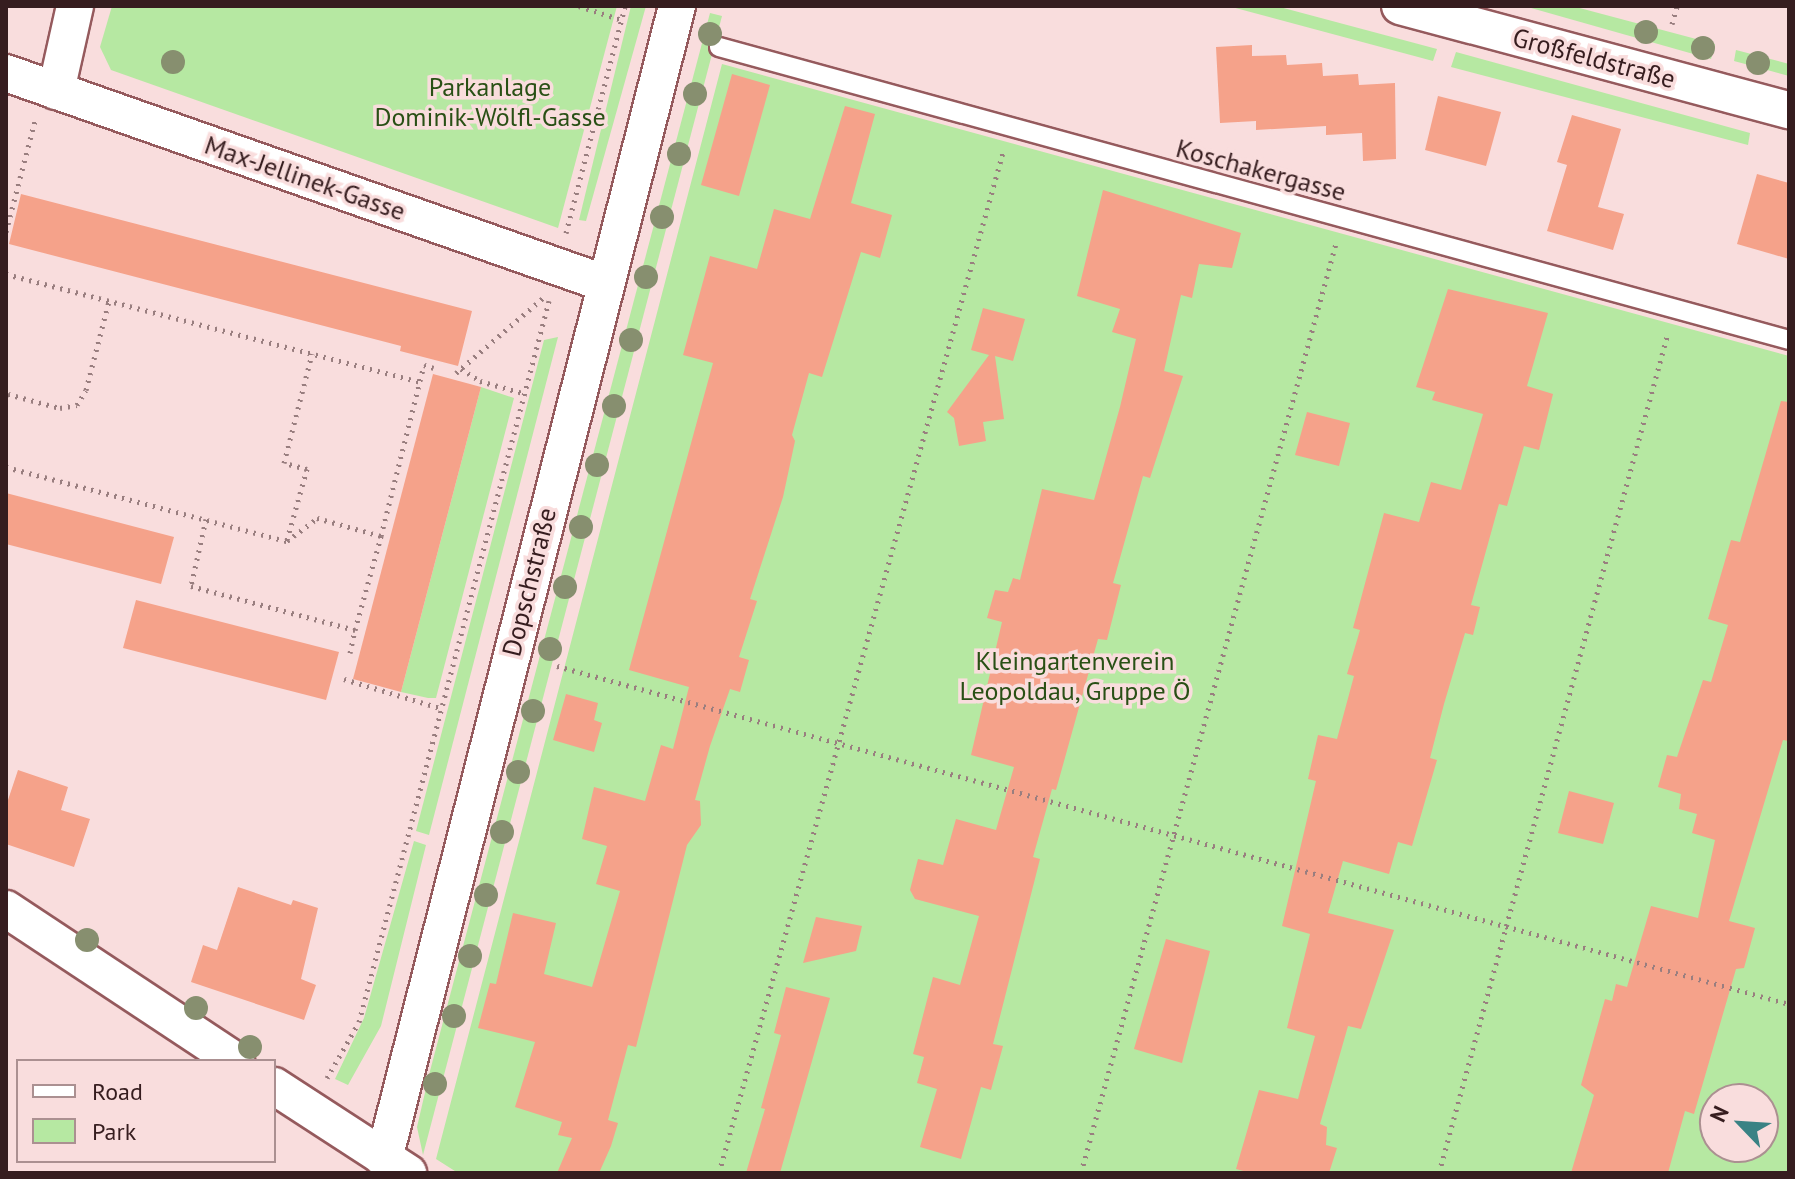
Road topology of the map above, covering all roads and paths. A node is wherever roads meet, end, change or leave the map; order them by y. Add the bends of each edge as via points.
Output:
1 (75, 6) edge
2 (579, 6) edge
3 (625, 6) edge
4 (677, 6) edge
5 (1400, 6) edge
6 (1677, 6) edge
7 (622, 20) junction
8 (1672, 24) dead end
9 (719, 47) dead end
10 (6, 73) edge
11 (50, 89) junction
12 (1789, 110) edge
13 (1010, 128) junction
14 (1343, 219) junction
15 (6, 232) edge
16 (558, 267) junction
17 (6, 274) edge
18 (604, 283) junction
19 (109, 301) junction
20 (1675, 309) junction
21 (1789, 340) edge
22 (312, 354) junction
23 (434, 368) dead end
24 (420, 382) junction
25 (523, 393) junction
26 (7, 394) edge
27 (6, 403) edge
28 (6, 467) edge
29 (206, 519) junction
30 (381, 536) junction
31 (287, 541) junction
32 (355, 630) junction
33 (350, 653) dead end
34 (557, 666) dead end
35 (344, 679) dead end
36 (440, 708) junction
37 (840, 742) junction
38 (1173, 836) junction
39 (6, 909) edge
40 (1505, 926) junction
41 (1789, 1004) edge
42 (233, 1059) edge
43 (276, 1087) edge
44 (306, 1107) junction
45 (396, 1166) edge
46 (719, 1173) edge
47 (1081, 1173) edge
48 (1439, 1173) edge

1 - 11 street
2 - 7 path
3 - 7 path
4 - 18 street, Dopschstraße
5 - 12 street, Großfeldstraße
6 - 8 path
7 - 16 path
9 - 13 lane, Koschakergasse
10 - 11 street, Max-Jellinek-Gasse
11 - 15 path
11 - 16 street, Max-Jellinek-Gasse
13 - 14 lane, Koschakergasse
13 - 37 path
14 - 20 lane, Koschakergasse
14 - 38 path
16 - 18 street, Max-Jellinek-Gasse
17 - 19 path
18 - 45 street, Dopschstraße
19 - 22 path
19 - 26 path via 86,390 77,405 60,408
20 - 21 lane, Koschakergasse
20 - 40 path
22 - 24 path
22 - 31 path via 284,463 307,469
23 - 24 path via 424,365
24 - 30 path
25 - 25 path via 553,289 458,371
25 - 36 path
26 - 27 path
28 - 29 path
29 - 31 path
29 - 32 path via 191,586
30 - 31 path via 317,518
30 - 32 path
32 - 33 path
34 - 37 path
35 - 36 path
36 - 44 path via 359,1022
37 - 38 path
37 - 46 path
38 - 40 path
38 - 47 path
39 - 42 street
40 - 41 path
40 - 48 path
43 - 44 street
44 - 45 street

